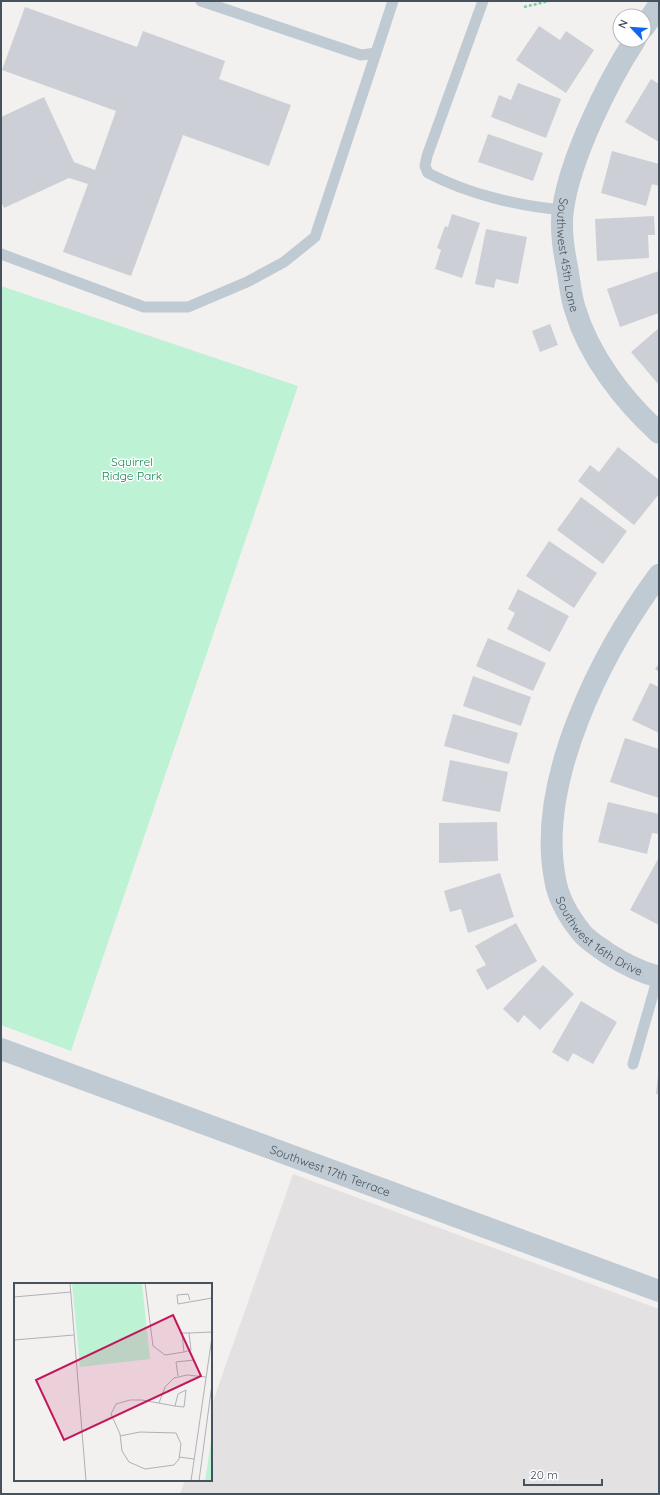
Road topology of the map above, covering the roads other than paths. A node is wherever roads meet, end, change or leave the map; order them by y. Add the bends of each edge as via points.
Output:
1 (201, 1) edge
2 (393, 1) edge
3 (483, 1) edge
4 (659, 4) edge
5 (652, 15) edge
6 (630, 48) edge
7 (376, 53) junction
8 (563, 210) junction
9 (1, 254) edge
10 (659, 433) edge
11 (659, 575) edge
12 (658, 977) edge
13 (1, 1049) edge
14 (633, 1064) dead end
15 (659, 1291) edge

1 - 7 lane via 361,55
2 - 7 lane
3 - 8 lane via 425,166 428,173 494,198 531,207
4 - 5 street
6 - 8 street, Southwest 45th Lane via 591,123 573,166
7 - 9 lane via 315,237 284,262 247,282 188,307 144,307
8 - 10 street, Southwest 45th Lane via 563,248 575,308 586,337 602,367
11 - 12 street, Southwest 16th Drive via 624,626 594,682 573,733 559,783 552,821 551,853 555,880 565,908 582,934 620,962
12 - 14 lane
13 - 15 street, Southwest 17th Terrace

